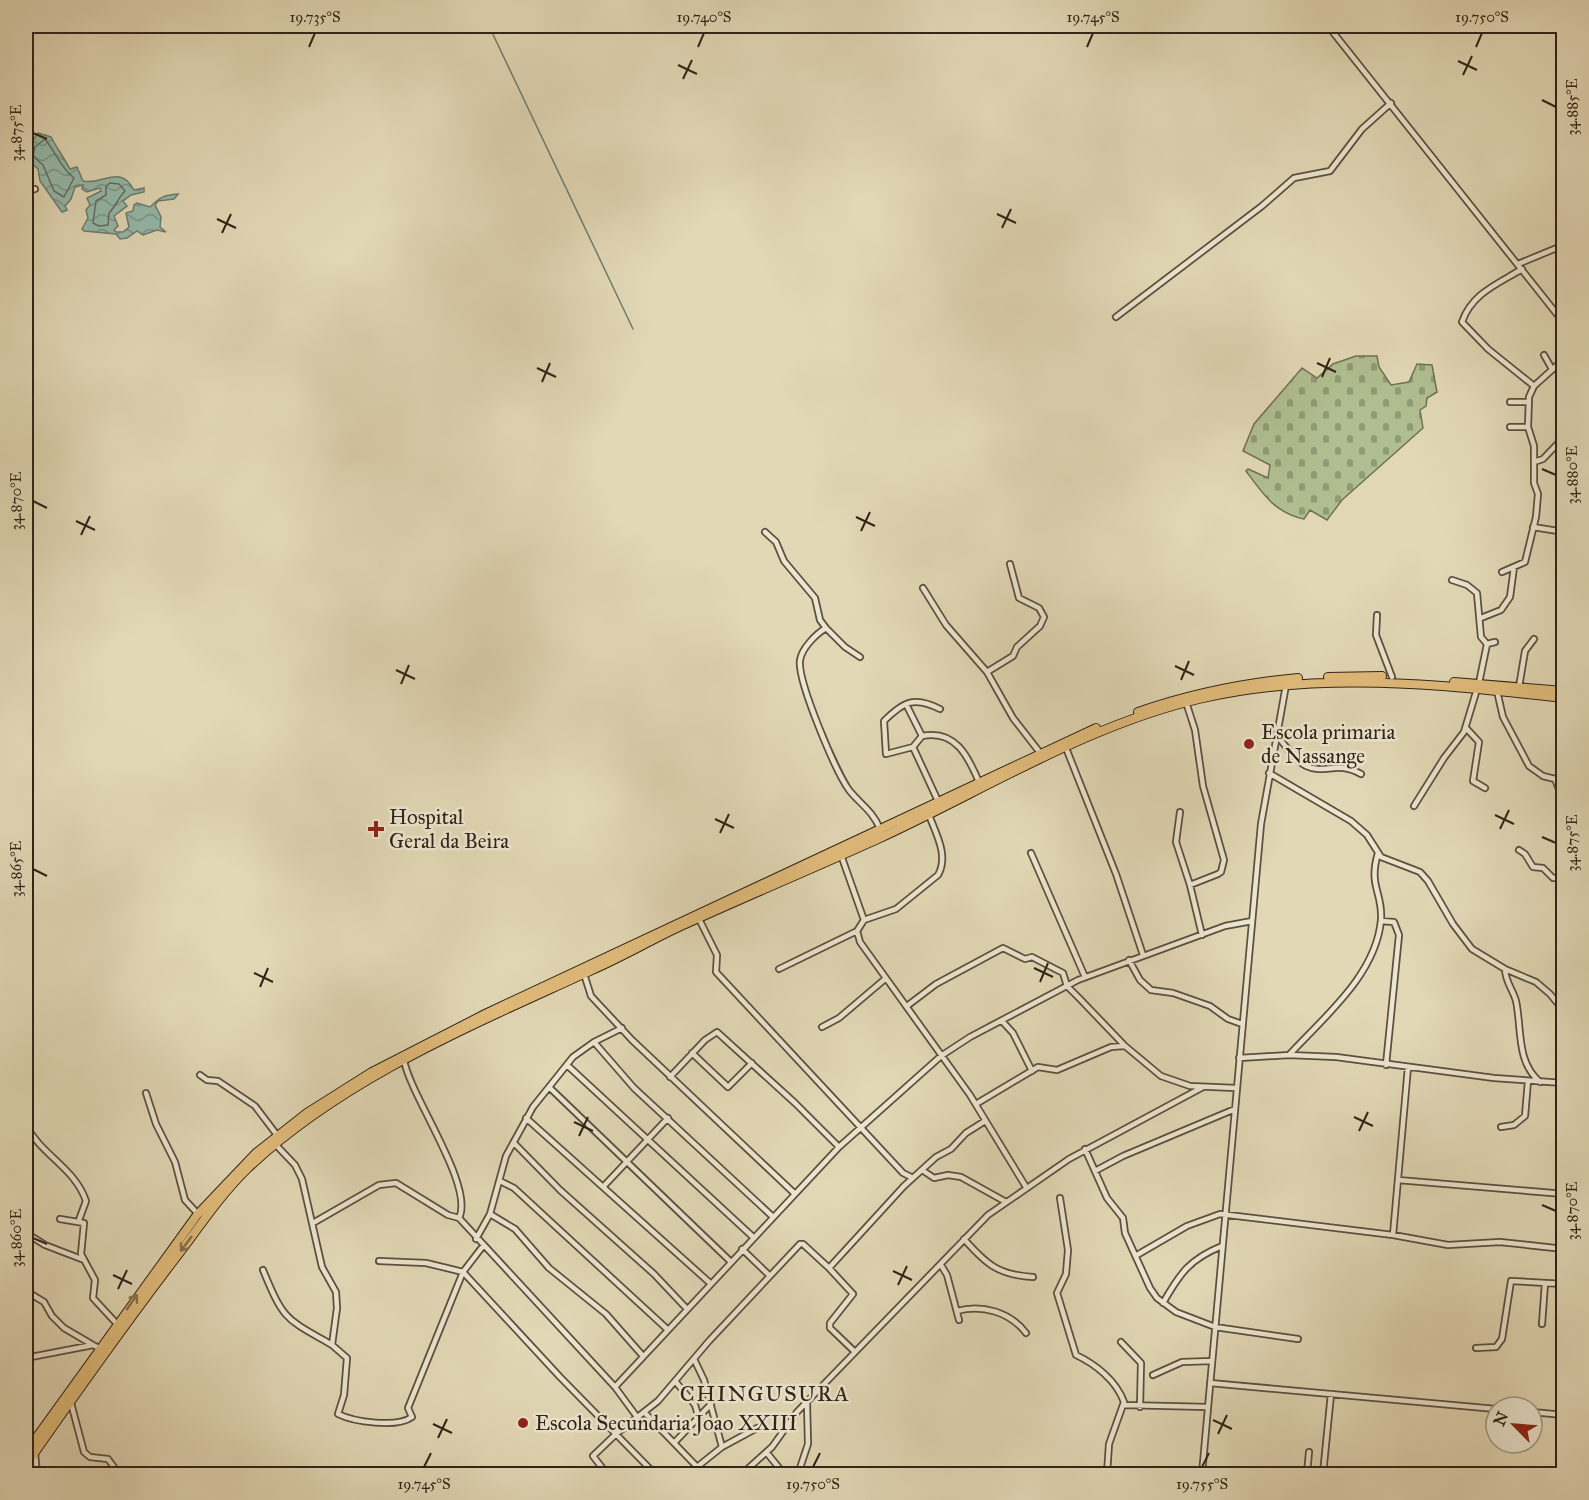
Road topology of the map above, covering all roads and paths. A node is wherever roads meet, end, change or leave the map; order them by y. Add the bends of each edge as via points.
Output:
1 (1328, 26) edge
2 (1391, 103) junction
3 (26, 179) edge
4 (35, 189) dead end
5 (1563, 245) edge
6 (1518, 264) junction
7 (1522, 269) junction
8 (1116, 317) dead end
9 (1563, 323) edge
10 (1544, 355) dead end
11 (1563, 359) edge
12 (1552, 369) junction
13 (1534, 386) junction
14 (1510, 402) dead end
15 (1529, 402) junction
16 (1510, 427) dead end
17 (1528, 427) junction
18 (1563, 436) edge
19 (1534, 462) junction
20 (1533, 527) junction
21 (1558, 531) dead end
22 (765, 532) dead end
23 (1011, 564) dead end
24 (1514, 567) junction
25 (1502, 572) dead end
26 (1452, 580) dead end
27 (923, 588) dead end
28 (1377, 615) dead end
29 (1481, 618) junction
30 (826, 628) junction
31 (1534, 639) dead end
32 (1495, 642) dead end
33 (1487, 644) junction
34 (860, 657) dead end
35 (987, 672) junction
36 (1392, 677) junction
37 (1286, 685) junction
38 (1478, 686) junction
39 (1519, 687) junction
40 (1497, 691) junction
41 (1563, 691) edge
42 (1563, 698) edge
43 (1186, 702) junction
44 (906, 704) junction
45 (940, 709) dead end
46 (1466, 728) junction
47 (1276, 735) junction
48 (922, 736) junction
49 (913, 747) junction
50 (1066, 748) junction
51 (1042, 756) junction
52 (1269, 773) junction
53 (1361, 774) dead end
54 (1563, 774) edge
55 (1555, 779) junction
56 (979, 782) junction
57 (1485, 788) dead end
58 (938, 801) junction
59 (1563, 802) edge
60 (1414, 806) dead end
61 (1180, 812) dead end
62 (929, 815) junction
63 (880, 829) junction
64 (1519, 850) dead end
65 (1031, 852) dead end
66 (1378, 853) junction
67 (841, 855) junction
68 (1563, 878) edge
69 (1190, 885) junction
70 (699, 919) junction
71 (864, 920) junction
72 (1252, 921) junction
73 (1381, 921) junction
74 (857, 931) junction
75 (1202, 935) junction
76 (1143, 955) junction
77 (1129, 960) junction
78 (779, 969) dead end
79 (1505, 969) junction
80 (584, 974) junction
81 (1085, 977) junction
82 (885, 979) junction
83 (1067, 986) junction
84 (907, 1006) junction
85 (1563, 1011) edge
86 (1002, 1021) junction
87 (1242, 1024) junction
88 (822, 1027) dead end
89 (622, 1028) junction
90 (594, 1042) junction
91 (1125, 1046) junction
92 (692, 1053) junction
93 (1289, 1055) junction
94 (941, 1056) junction
95 (1239, 1058) junction
96 (404, 1060) junction
97 (752, 1063) junction
98 (567, 1065) junction
99 (1386, 1065) junction
100 (1408, 1067) junction
101 (1032, 1071) junction
102 (200, 1075) dead end
103 (670, 1077) junction
104 (1528, 1081) junction
105 (1540, 1082) junction
106 (1563, 1083) edge
107 (1203, 1087) junction
108 (550, 1088) junction
109 (1236, 1088) junction
110 (146, 1093) dead end
111 (975, 1104) junction
112 (1234, 1109) junction
113 (526, 1118) junction
114 (668, 1118) junction
115 (985, 1121) junction
116 (26, 1125) edge
117 (861, 1127) junction
118 (1501, 1127) dead end
119 (277, 1135) junction
120 (648, 1140) junction
121 (514, 1143) junction
122 (276, 1145) junction
123 (839, 1148) junction
124 (1085, 1149) junction
125 (626, 1162) junction
126 (922, 1170) junction
127 (1095, 1171) junction
128 (903, 1173) junction
129 (913, 1178) junction
130 (1398, 1180) junction
131 (500, 1181) junction
132 (904, 1186) junction
133 (603, 1187) junction
134 (1026, 1187) junction
135 (794, 1193) junction
136 (1563, 1194) edge
137 (1060, 1198) dead end
138 (1006, 1202) junction
139 (490, 1214) junction
140 (1225, 1214) junction
141 (202, 1217) junction
142 (773, 1217) junction
143 (459, 1218) junction
144 (60, 1219) dead end
145 (79, 1220) junction
146 (313, 1222) junction
147 (26, 1233) edge
148 (1394, 1235) junction
149 (753, 1237) junction
150 (476, 1239) junction
151 (964, 1239) junction
152 (483, 1246) junction
153 (1222, 1246) junction
154 (742, 1249) junction
155 (1563, 1249) edge
156 (1137, 1255) junction
157 (84, 1260) junction
158 (379, 1261) dead end
159 (730, 1261) junction
160 (941, 1265) junction
161 (830, 1268) junction
162 (263, 1270) dead end
163 (464, 1272) junction
164 (770, 1276) junction
165 (1033, 1277) dead end
166 (710, 1283) junction
167 (1545, 1283) junction
168 (1563, 1284) edge
169 (26, 1291) edge
170 (1163, 1303) junction
171 (687, 1309) junction
172 (957, 1311) junction
173 (958, 1320) dead end
174 (117, 1323) junction
175 (1542, 1324) dead end
176 (1215, 1327) junction
177 (667, 1329) junction
178 (1026, 1333) dead end
179 (1298, 1339) dead end
180 (1121, 1342) dead end
181 (332, 1345) junction
182 (100, 1348) junction
183 (1476, 1348) dead end
184 (854, 1352) junction
185 (643, 1356) junction
186 (26, 1358) edge
187 (694, 1359) junction
188 (1212, 1361) junction
189 (1153, 1375) dead end
190 (675, 1382) junction
191 (1210, 1383) junction
192 (615, 1387) junction
193 (1331, 1394) junction
194 (807, 1402) junction
195 (71, 1403) junction
196 (711, 1404) junction
197 (1124, 1405) junction
198 (1140, 1407) junction
199 (1208, 1407) junction
200 (1484, 1408) edge
201 (644, 1412) junction
202 (1544, 1413) edge
203 (698, 1415) junction
204 (1563, 1415) edge
205 (637, 1417) junction
206 (757, 1428) dead end
207 (616, 1434) junction
208 (674, 1443) junction
209 (722, 1447) junction
210 (35, 1451) junction
211 (26, 1452) edge
212 (1309, 1452) dead end
213 (767, 1453) junction
214 (26, 1465) edge
215 (697, 1467) junction
216 (37, 1474) edge
217 (119, 1474) edge
218 (607, 1474) edge
219 (656, 1474) edge
220 (704, 1474) edge
221 (742, 1474) edge
222 (784, 1474) edge
223 (798, 1474) edge
224 (1107, 1474) edge
225 (1202, 1474) edge
226 (1307, 1474) edge
227 (1323, 1474) edge

1 - 2 street
2 - 6 street
2 - 8 street via 1362,129 1330,171 1294,178
3 - 4 street
5 - 6 street
6 - 7 street
7 - 9 street
7 - 13 street via 1486,291 1468,307 1462,322
10 - 12 street
11 - 12 street
12 - 13 street
13 - 15 street
14 - 15 street
15 - 17 street
16 - 17 street
17 - 19 street
18 - 19 street via 1543,459
19 - 20 street via 1538,492
20 - 21 street
20 - 24 street via 1527,559
22 - 30 street via 815,598
23 - 35 street via 1019,598 1039,608 1044,617 1013,656
24 - 25 street
24 - 29 street via 1510,597 1501,610
26 - 29 street via 1476,591
27 - 35 street via 950,631
28 - 36 street via 1376,635
29 - 33 street via 1481,637
30 - 34 street
30 - 63 street via 800,660 806,687 819,728 843,780 871,812
31 - 39 street via 1525,651
32 - 33 street
33 - 38 street
35 - 51 street via 1013,718
36 - 38 highway
36 - 51 highway via 1306,678 1236,686 1105,724
37 - 38 highway via 1365,681
37 - 43 highway
37 - 47 street
38 - 39 highway
38 - 40 highway
38 - 46 street
39 - 41 highway
40 - 42 highway
40 - 55 street via 1503,717 1529,766
43 - 50 highway via 1104,730
43 - 69 street via 1195,730 1203,786 1224,860 1221,872
44 - 45 street via 922,700
44 - 48 street
44 - 49 street via 884,721 885,752 892,754
46 - 57 street via 1479,742 1473,781
46 - 60 street
47 - 52 street
47 - 53 street via 1308,767 1343,766
48 - 49 street
48 - 56 street via 945,737 962,748
49 - 58 street
50 - 51 highway
50 - 76 street
51 - 56 highway
51 - 62 highway
52 - 66 street via 1351,821
52 - 72 street
54 - 55 street
55 - 59 street
56 - 58 highway
58 - 63 highway
61 - 69 street via 1176,842
62 - 67 highway
62 - 71 street via 942,851 938,875 896,909
63 - 119 highway via 407,1052 330,1097
64 - 68 street via 1533,867 1543,868 1553,878
65 - 81 street
66 - 73 street via 1372,877 1381,906
66 - 79 street via 1420,872 1466,942 1478,954
67 - 70 highway
67 - 71 street
69 - 75 street
70 - 80 highway
70 - 117 street via 717,954 716,972
71 - 74 street
72 - 75 street
72 - 87 street
73 - 93 street via 1372,957
73 - 99 street via 1394,921 1399,942
74 - 78 street
74 - 82 street
75 - 76 street
76 - 77 street
77 - 81 street
77 - 87 street via 1151,990 1213,1007
79 - 85 street via 1536,982
79 - 105 street via 1516,1002 1523,1055 1529,1071
80 - 89 street via 591,996
80 - 96 highway
81 - 83 street
82 - 84 street
82 - 88 street via 839,1018
83 - 84 street via 1058,970 1000,947 936,984
83 - 86 street
83 - 91 street
84 - 94 street
86 - 94 street
86 - 101 street
87 - 95 street
89 - 90 street
89 - 103 street
90 - 98 street
90 - 114 street via 634,1088
91 - 101 street via 1111,1047 1057,1070 1038,1067
91 - 107 street via 1161,1076
92 - 97 street via 717,1032
92 - 97 street via 728,1087
92 - 103 street
93 - 95 street
93 - 99 street
94 - 111 street
94 - 117 street
95 - 109 street
96 - 122 highway via 333,1102
96 - 143 street via 407,1076 439,1133 456,1181 462,1209
97 - 123 street
98 - 108 street
98 - 120 street
99 - 100 street
100 - 104 street
100 - 130 street
101 - 111 street
102 - 119 street via 218,1081 255,1106
103 - 135 street
104 - 105 street
104 - 118 street via 1525,1116
105 - 106 street
107 - 109 street
107 - 124 street
108 - 113 street
108 - 125 street
109 - 112 street
110 - 141 street via 175,1162 185,1200
111 - 115 street
112 - 127 street
112 - 140 street
113 - 121 street
113 - 133 street
114 - 120 street
114 - 142 street
115 - 126 street
115 - 134 street
116 - 145 street via 36,1142 73,1176 86,1202
117 - 123 street
117 - 128 street
119 - 141 highway via 229,1179
120 - 125 street
120 - 149 street
121 - 131 street via 503,1162
121 - 171 street
122 - 141 highway
122 - 146 street via 302,1179
123 - 135 street
124 - 127 street
124 - 134 street
125 - 133 street
125 - 159 street
126 - 129 street
126 - 138 street via 934,1178 961,1178
127 - 156 street via 1107,1198 1123,1218 1125,1233
128 - 129 street
128 - 132 street
129 - 132 street
130 - 136 street
130 - 148 street
131 - 139 street
131 - 177 street via 514,1188
132 - 161 street
133 - 166 street
134 - 138 street
135 - 142 street
137 - 197 street via 1068,1250 1066,1274 1057,1293 1068,1335 1076,1355 1088,1359 1109,1379
138 - 151 street
139 - 150 street
139 - 185 street via 515,1229 549,1268 606,1314
140 - 148 street
140 - 153 street
140 - 156 street via 1215,1214 1187,1226
174 -> 141 highway
141 -> 182 highway
142 - 149 street
143 - 146 street via 396,1183 389,1183
143 - 150 street
144 - 145 street
145 - 157 street via 84,1227
146 - 181 street via 322,1267 337,1298
147 - 157 street
148 - 155 street via 1448,1245 1500,1242
149 - 154 street
150 - 152 street
151 - 160 street
151 - 165 street via 988,1265
152 - 163 street
152 - 192 street
153 - 170 street via 1181,1271
153 - 176 street
154 - 159 street
154 - 164 street
156 - 170 street via 1150,1288
157 - 174 street via 95,1282 95,1303
158 - 163 street via 426,1263
159 - 166 street
160 - 172 street
160 - 184 street
161 - 164 street via 802,1244
161 - 184 street via 853,1294 830,1328
162 - 181 street via 285,1316
163 - 181 street via 408,1408 410,1420 369,1422 338,1414 348,1364
163 - 207 street
164 - 187 street
166 - 171 street
167 - 168 street
167 - 175 street
167 - 183 street via 1509,1282 1502,1339 1496,1347
169 - 182 street via 44,1302 55,1320
170 - 176 street via 1191,1320
171 - 177 street
172 - 173 street
172 - 178 street via 990,1310 1017,1322
174 - 182 highway
176 - 179 street
176 - 188 street
177 - 185 street
180 - 198 street via 1141,1363
182 - 186 street
182 - 195 highway
182 - 211 highway
184 - 194 street
185 - 192 street
187 - 190 street
187 - 196 street
188 - 189 street via 1182,1362
188 - 191 street
190 - 201 street
190 - 203 street via 695,1405
191 - 193 street
191 - 199 street
192 - 205 street
193 - 200 street
193 - 227 street
194 - 213 street
194 - 223 street via 808,1444
195 - 210 highway
195 - 217 street via 84,1452 90,1457 108,1459
196 - 203 street
196 - 209 street
197 - 198 street
197 - 224 street via 1110,1438
198 - 199 street
199 - 225 street
201 - 205 street
201 - 208 street
202 - 204 street
203 - 208 street
205 - 207 street
206 - 209 street
207 - 218 street via 593,1456
207 - 219 street
208 - 215 street
209 - 215 street
210 - 214 highway
210 - 216 street
212 - 226 street
213 - 221 street
213 - 222 street
215 - 220 street

